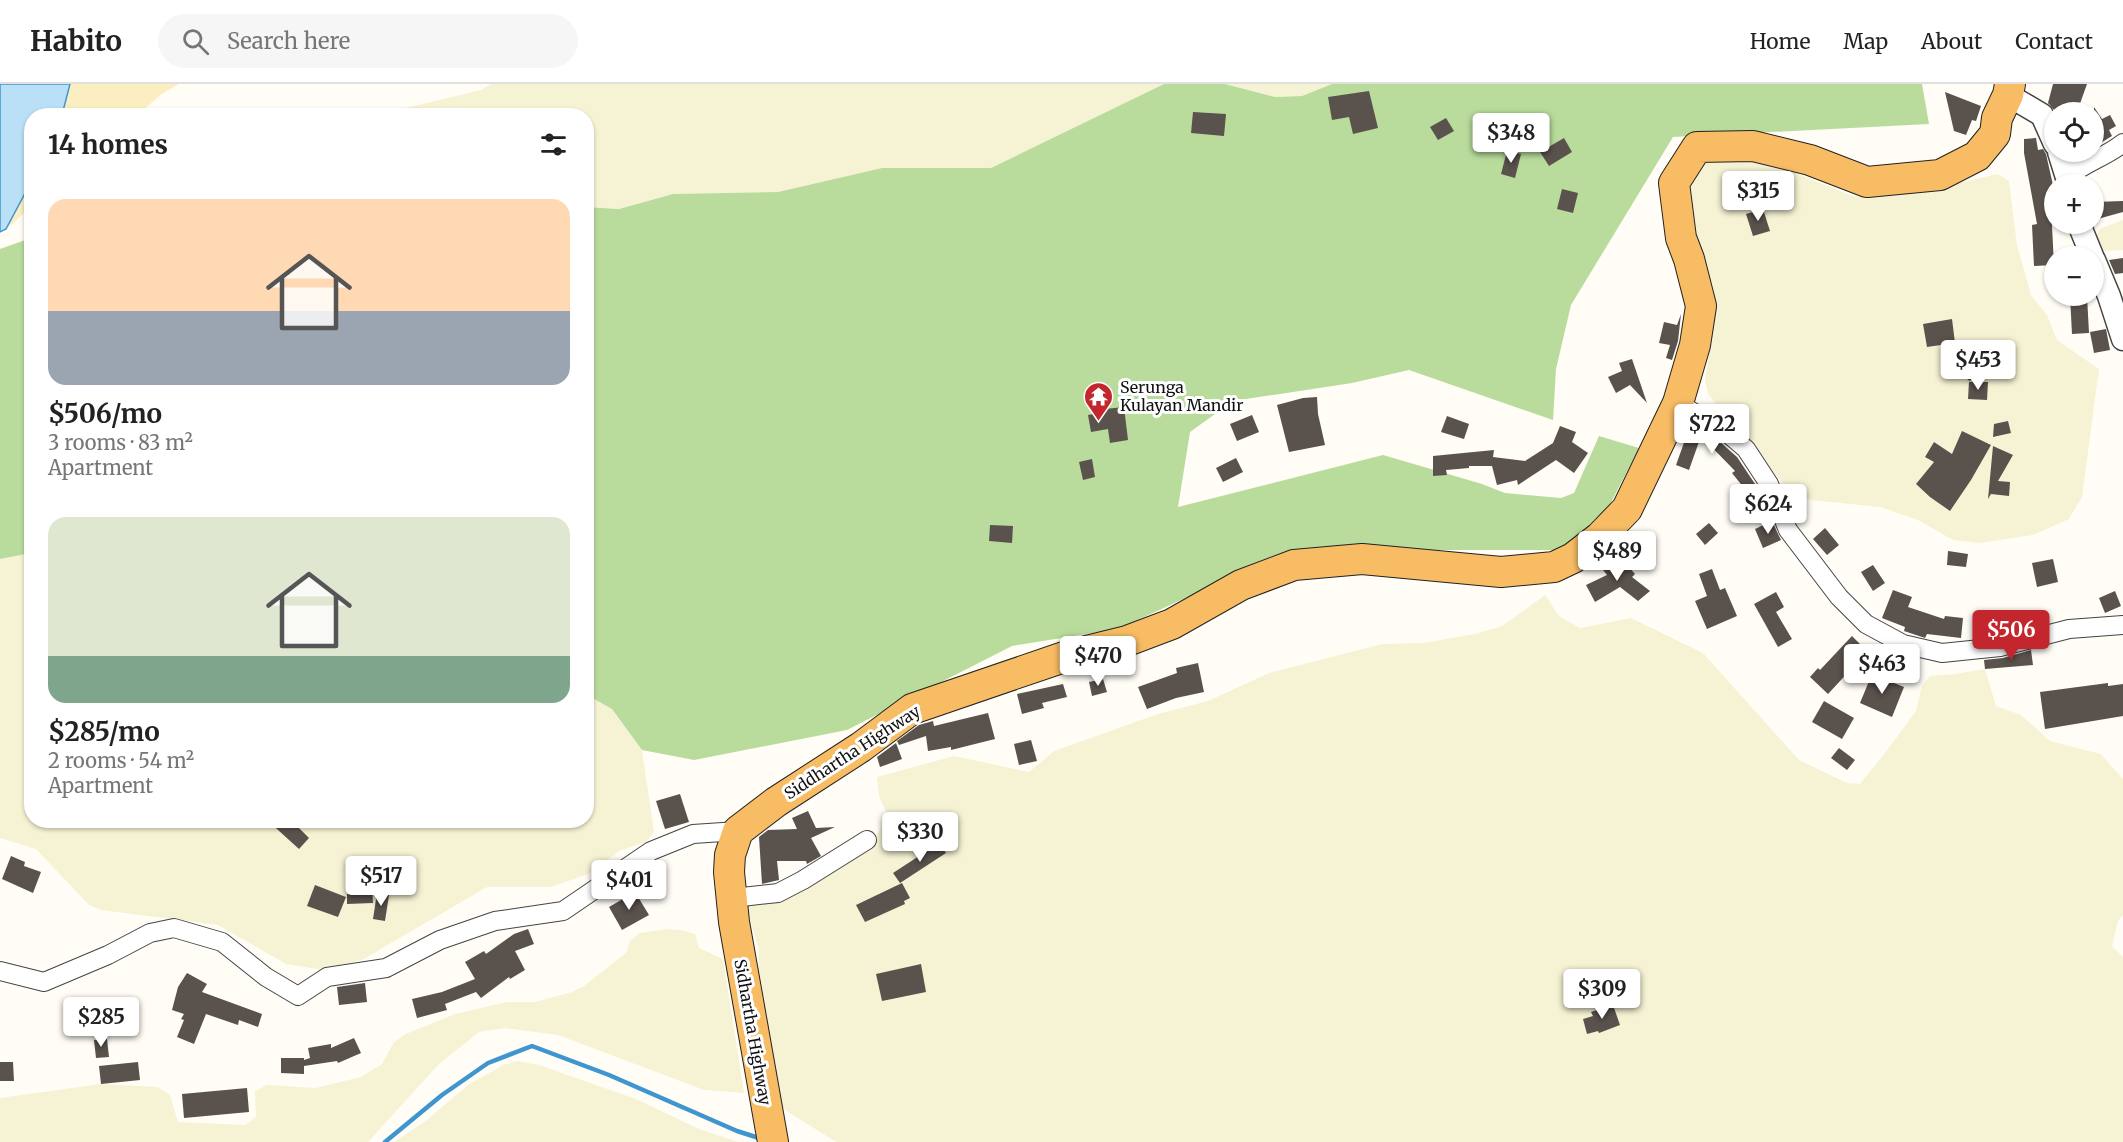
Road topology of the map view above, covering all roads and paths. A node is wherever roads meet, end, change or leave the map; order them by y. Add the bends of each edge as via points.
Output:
1 (2009, 89) edge
2 (2044, 119) edge
3 (2123, 143) edge
4 (2074, 174) edge
5 (2104, 284) edge
6 (2123, 339) edge
7 (1678, 403) junction
8 (2123, 625) edge
9 (738, 831) junction
10 (867, 840) dead end
11 (733, 910) junction
12 (0, 971) edge
13 (773, 1142) edge

1 - 2 street
1 - 7 highway, Siddhartha Highway via 1995,134 1977,156 1940,175 1867,182 1810,160 1753,146 1697,147 1674,183 1681,238 1701,306 1695,345
3 - 4 street via 2080,166
5 - 6 street
7 - 8 street via 1746,448 1769,484 1788,530 1839,597 1866,624 1904,644 1942,653 2000,647 2069,629
7 - 9 highway, Siddhartha Highway via 1627,509 1600,537 1554,567 1501,572 1362,559 1294,565 1241,585 1172,624 1127,642 1070,655 912,709
9 - 11 highway via 730,855
9 - 12 street via 693,834 651,851 562,912 495,921 440,940 386,968 327,977 298,996 266,977 222,942 174,928 150,933 44,982
10 - 11 street via 803,880
11 - 13 highway, Sidhartha Highway

